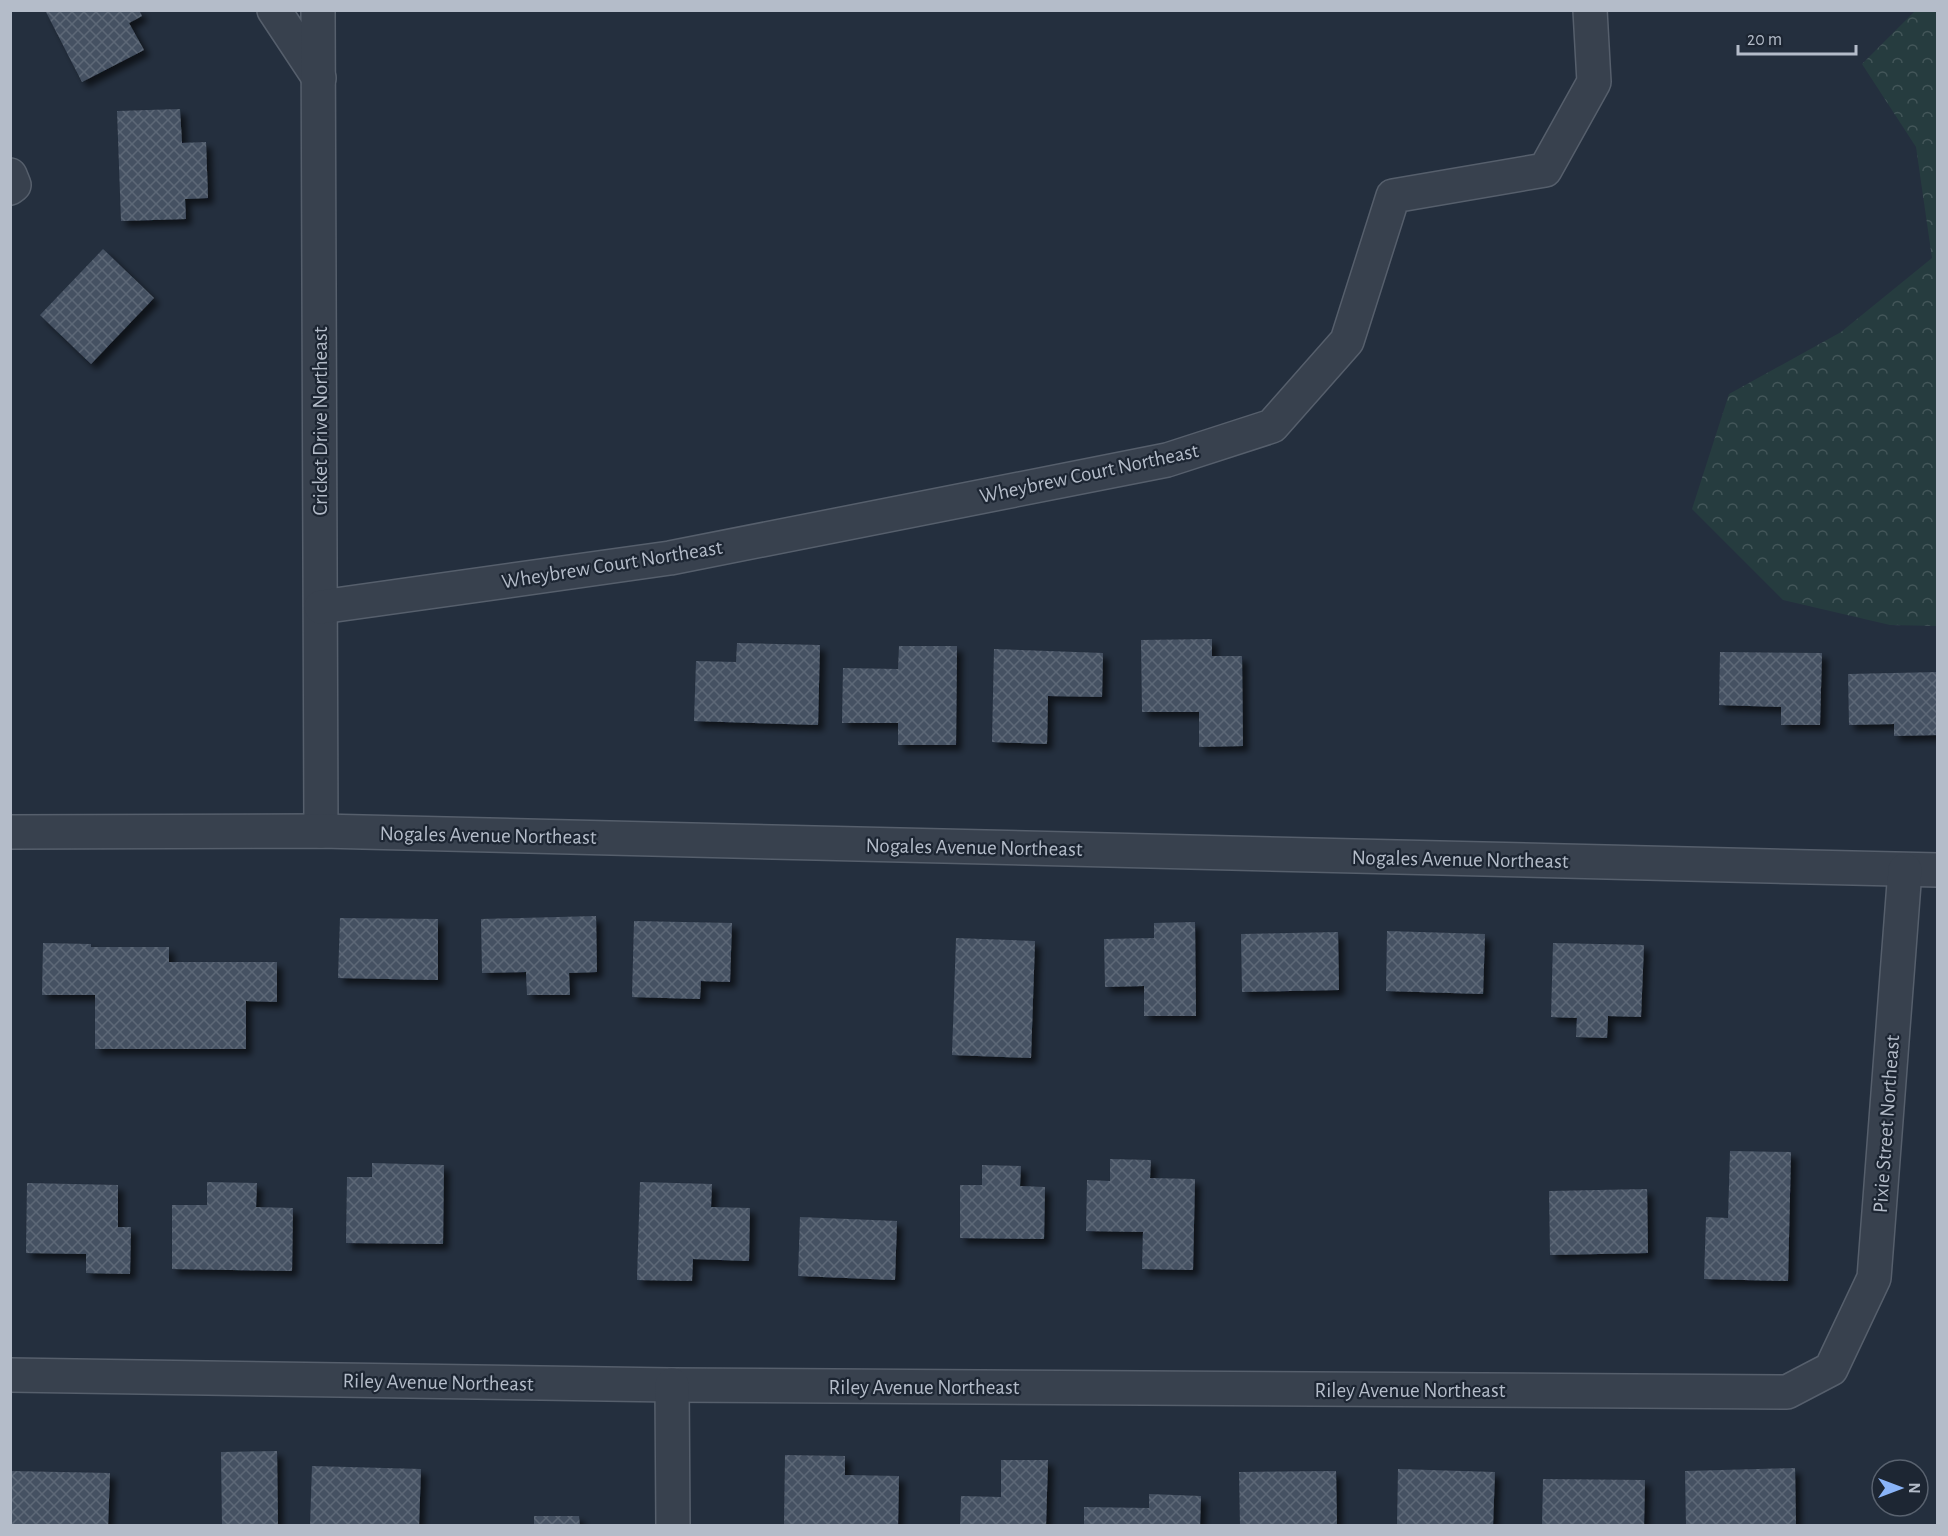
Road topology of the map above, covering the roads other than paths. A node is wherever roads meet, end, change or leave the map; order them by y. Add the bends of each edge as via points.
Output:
1 (274, 10) edge
2 (318, 10) edge
3 (1590, 10) edge
4 (319, 78) junction
5 (10, 175) edge
6 (10, 188) edge
7 (321, 607) junction
8 (321, 831) junction
9 (10, 832) edge
10 (1905, 870) junction
11 (1938, 870) edge
12 (1831, 1369) joint
13 (10, 1375) edge
14 (672, 1385) junction
15 (673, 1526) edge

1 - 4 street
2 - 4 street, Cricket Drive Northeast
3 - 7 street, Wheybrew Court Northeast via 1594,82 1545,170 1393,196 1347,341 1272,426 1167,460 670,558
4 - 7 street, Cricket Drive Northeast
5 - 6 street via 14,185
7 - 8 street, Cricket Drive Northeast
8 - 9 street, Nogales Avenue Northeast
8 - 10 street, Nogales Avenue Northeast
10 - 11 street, Nogales Avenue Northeast
10 - 12 street, Pixie Street Northeast via 1874,1278
12 - 14 street, Riley Avenue Northeast via 1787,1392
13 - 14 street, Riley Avenue Northeast
14 - 15 street

